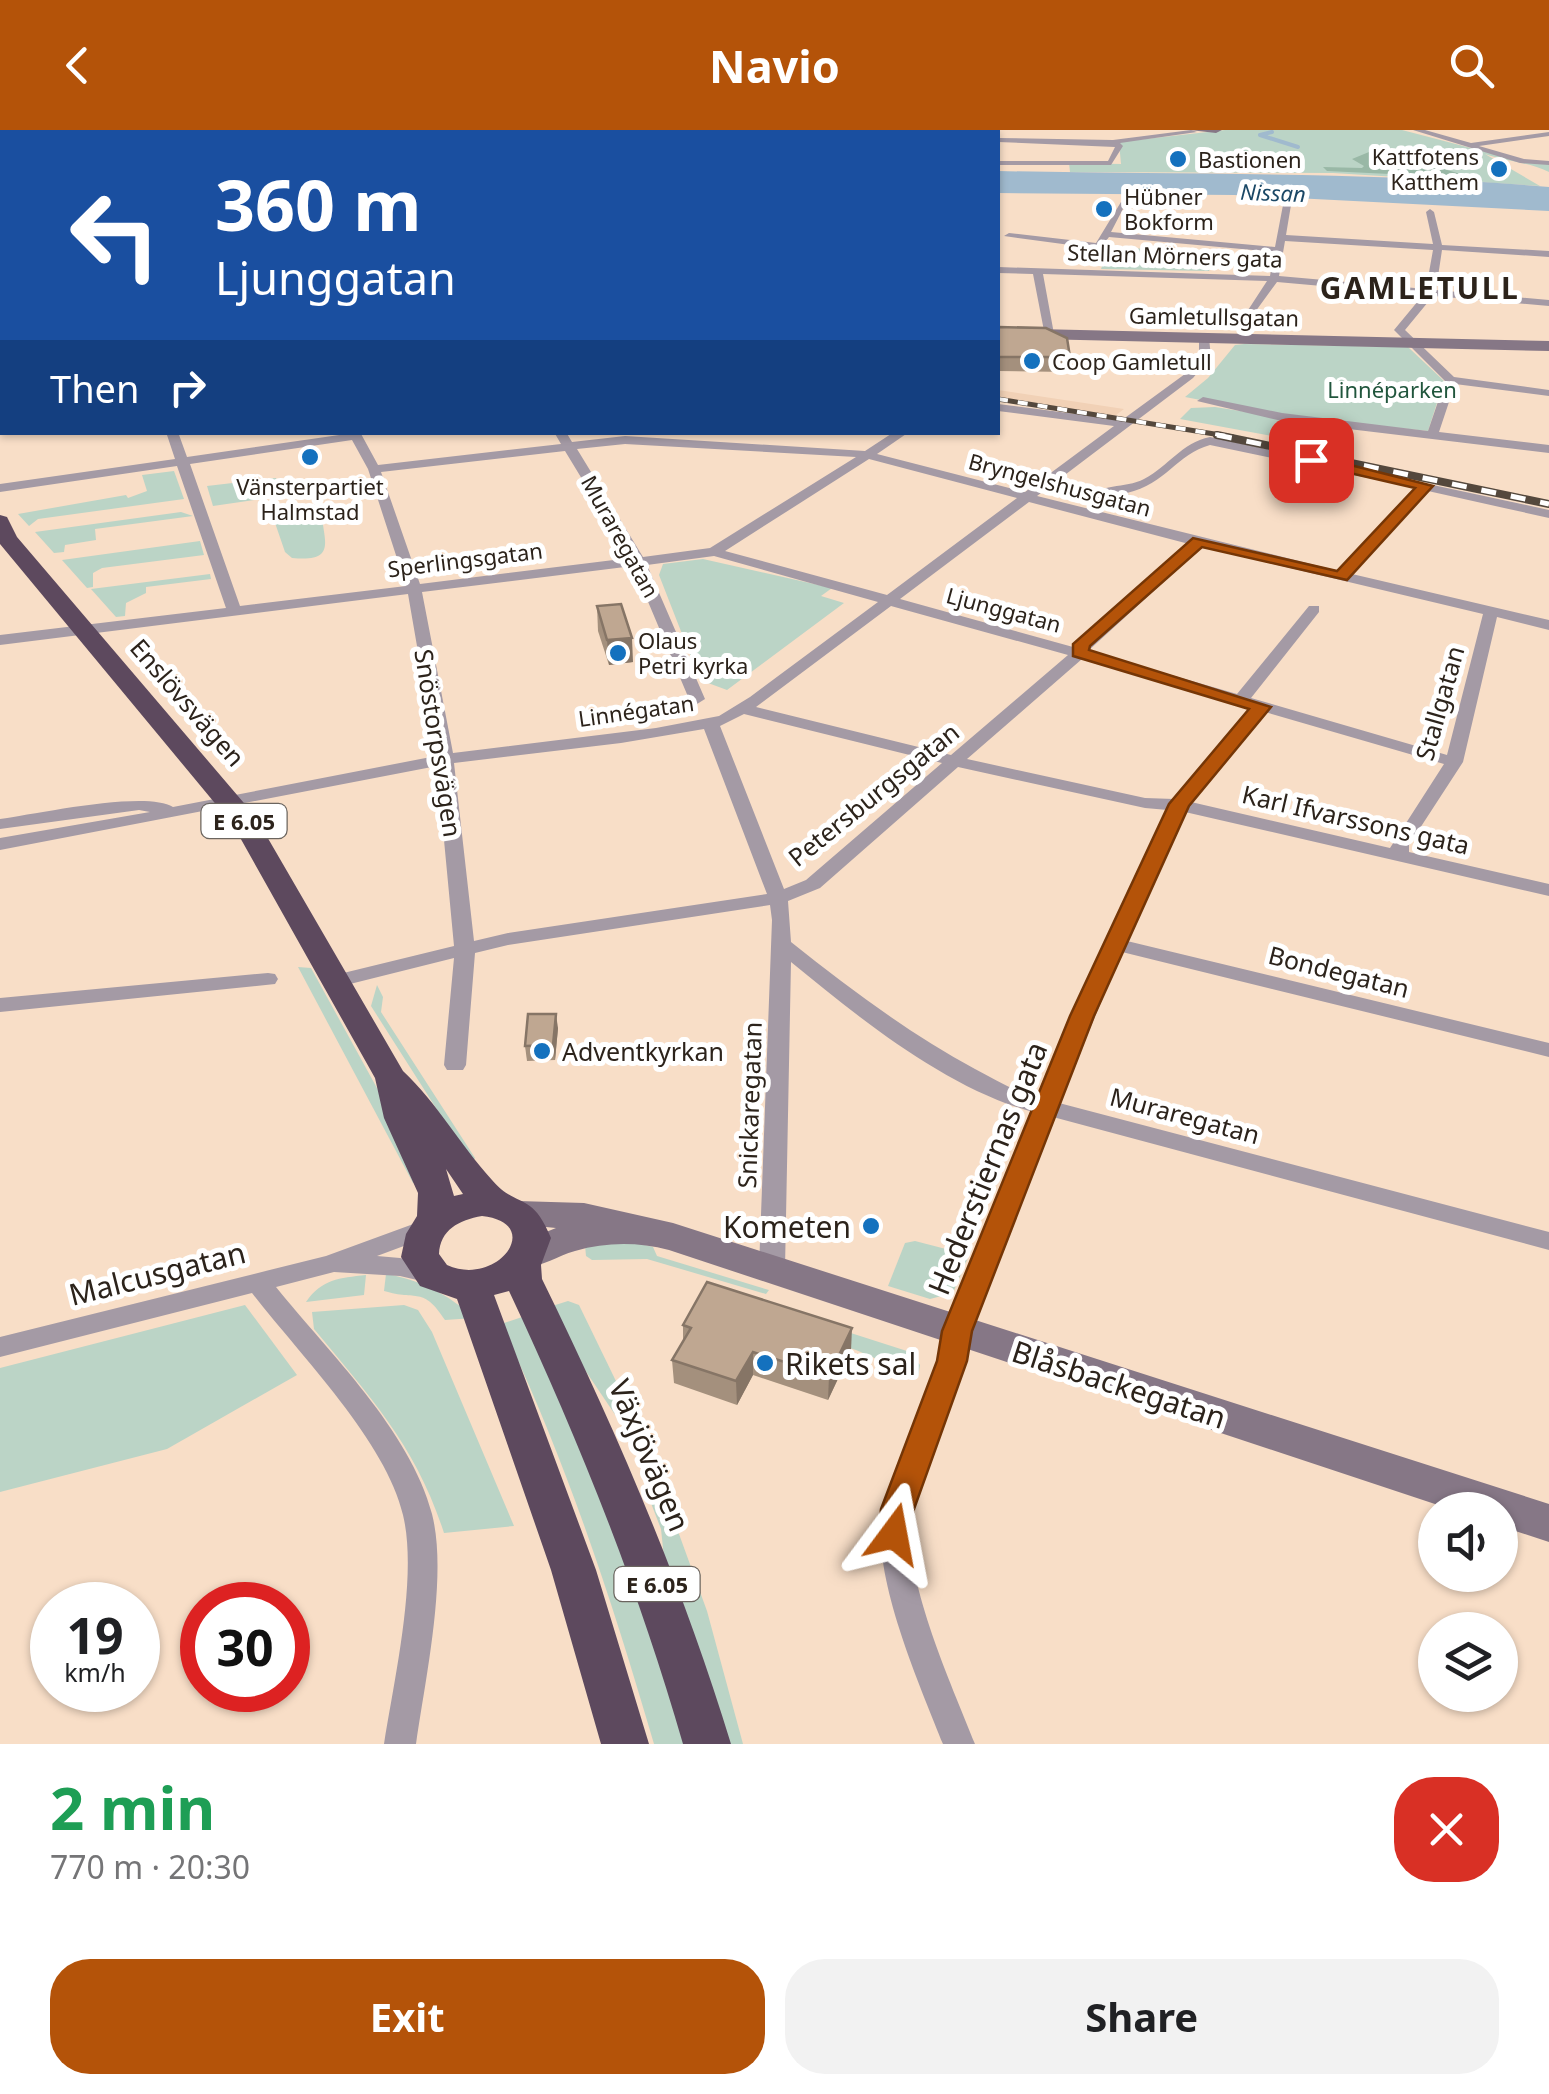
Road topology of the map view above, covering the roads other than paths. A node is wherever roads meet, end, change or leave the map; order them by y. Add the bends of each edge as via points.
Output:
1 (1216, 130) edge
2 (1416, 130) edge
3 (1536, 130) edge
4 (1195, 131) edge
5 (1549, 133) edge
6 (1000, 140) edge
7 (1052, 140) junction
8 (1113, 142) junction
9 (1468, 145) junction
10 (1000, 163) edge
11 (1549, 163) edge
12 (1054, 164) junction
13 (1121, 205) dead end
14 (1287, 206) dead end
15 (1430, 212) dead end
16 (1106, 234) junction
17 (1009, 236) dead end
18 (1283, 244) junction
19 (1100, 246) junction
20 (1438, 248) junction
21 (1549, 254) edge
22 (1000, 270) edge
23 (1038, 270) junction
24 (1088, 271) junction
25 (1274, 278) junction
26 (1431, 292) junction
27 (1549, 302) edge
28 (1242, 327) dead end
29 (1000, 331) edge
30 (1048, 332) junction
31 (1204, 338) junction
32 (1407, 341) junction
33 (1549, 344) edge
34 (1451, 380) junction
35 (1549, 393) edge
36 (1203, 402) dead end
37 (1000, 407) edge
38 (1124, 424) junction
39 (173, 435) edge
40 (349, 435) edge
41 (356, 435) edge
42 (562, 435) edge
43 (899, 435) edge
44 (1432, 436) junction
45 (570, 446) junction
46 (1549, 448) edge
47 (868, 456) junction
48 (183, 463) junction
49 (374, 469) junction
50 (1426, 486) junction
51 (0, 488) edge
52 (1116, 494) dead end
53 (1027, 496) junction
54 (1549, 514) edge
55 (2, 532) edge
56 (1199, 542) junction
57 (714, 552) junction
58 (638, 560) junction
59 (1341, 577) junction
60 (414, 588) junction
61 (890, 600) junction
62 (1314, 609) dead end
63 (235, 612) junction
64 (1490, 612) junction
65 (1549, 625) edge
66 (86, 630) junction
67 (0, 640) edge
68 (1080, 652) junction
69 (698, 699) dead end
70 (1251, 703) junction
71 (742, 710) junction
72 (710, 723) junction
73 (446, 760) junction
74 (959, 760) junction
75 (1454, 762) junction
76 (228, 799) junction
77 (1179, 804) junction
78 (177, 809) junction
79 (0, 824) edge
80 (0, 844) edge
81 (1399, 855) junction
82 (1549, 890) edge
83 (778, 898) junction
84 (781, 944) junction
85 (1116, 944) junction
86 (465, 951) junction
87 (268, 978) dead end
88 (334, 982) junction
89 (0, 1005) edge
90 (1549, 1050) edge
91 (455, 1065) dead end
92 (390, 1078) junction
93 (1045, 1108) junction
94 (508, 1209) junction
95 (432, 1224) junction
96 (632, 1229) junction
97 (1549, 1242) edge
98 (524, 1259) junction
99 (330, 1264) junction
100 (772, 1268) junction
101 (430, 1274) junction
102 (258, 1282) junction
103 (471, 1286) junction
104 (957, 1331) junction
105 (0, 1347) edge
106 (1549, 1523) edge
107 (400, 1744) edge
108 (625, 1744) edge
109 (707, 1744) edge
110 (959, 1744) edge

1 - 4 street
2 - 9 street
3 - 5 street
4 - 8 street
5 - 9 street
6 - 7 street
7 - 8 street
7 - 12 street
8 - 12 street via 1119,146 1111,163
9 - 11 street
10 - 12 street
13 - 16 street
14 - 18 street
15 - 20 street
16 - 18 street
16 - 19 street
17 - 19 street
18 - 20 street
18 - 25 street
19 - 24 street
20 - 21 street
20 - 26 street
22 - 23 street, Stellan Mörners gata
23 - 24 street, Stellan Mörners gata
23 - 30 street
24 - 25 street, Stellan Mörners gata
25 - 26 street, Stellan Mörners gata
25 - 28 street
26 - 27 street, Stellan Mörners gata
26 - 32 street via 1399,330
29 - 30 street, Gamletullsgatan
30 - 31 street, Gamletullsgatan
30 - 32 street, Gamletullsgatan
31 - 32 street, Gamletullsgatan
31 - 38 street, Linnégatan via 1205,357 1195,371
32 - 33 street, Gamletullsgatan
32 - 34 street
34 - 35 street
34 - 44 street
36 - 44 street
37 - 38 street
38 - 53 street, Linnégatan
39 - 48 street
40 - 48 street
41 - 49 street, Snöstorpsvägen
42 - 45 street, Muraregatan
43 - 47 street, Sperlingsgatan
44 - 46 street
45 - 47 street, Bryngelshusgatan via 650,439
45 - 49 street, Bryngelshusgatan
45 - 58 street, Muraregatan
47 - 53 street, Bryngelshusgatan
47 - 57 street, Sperlingsgatan
48 - 51 street
48 - 63 street
49 - 60 street, Snöstorpsvägen
50 - 52 street via 1218,442 1194,444 1156,477
50 - 54 street
50 - 59 street
53 - 56 street, Bryngelshusgatan
53 - 61 street, Linnégatan
55 - 66 highway, Enslövsvägen / E 6.05
56 - 59 street, Bryngelshusgatan
56 - 68 street, Petersburgsgatan
57 - 58 street, Sperlingsgatan
57 - 61 street, Ljunggatan
58 - 60 street, Sperlingsgatan
58 - 69 street, Muraregatan
59 - 64 street, Bryngelshusgatan
60 - 63 street, Sperlingsgatan
60 - 73 street, Snöstorpsvägen
61 - 68 street, Ljunggatan
61 - 71 street, Linnégatan
62 - 70 street, Hederstiernas gata
63 - 66 street, Sperlingsgatan
64 - 65 street, Bryngelshusgatan
64 - 75 street, Stallgatan
66 - 67 street, Sperlingsgatan
66 - 76 highway, Enslövsvägen / E 6.05
68 - 70 street, Ljunggatan
68 - 74 street, Petersburgsgatan
70 - 75 street, Ljunggatan
70 - 77 street, Hederstiernas gata
71 - 72 street, Linnégatan
71 - 74 street, Karl Ifvarssons gata
72 - 73 street, Linnégatan
72 - 83 street
73 - 76 street, Linnégatan
73 - 86 street, Snöstorpsvägen
74 - 77 street, Karl Ifvarssons gata via 1144,804
74 - 83 street, Petersburgsgatan via 813,884
75 - 81 street, Stallgatan
76 - 78 street, Linnégatan
76 - 88 highway, Enslövsvägen / E 6.05
77 - 81 street, Karl Ifvarssons gata
77 - 85 street, Hederstiernas gata
78 - 79 street, Linnégatan via 139,805
78 - 80 street, Linnégatan
81 - 82 street, Karl Ifvarssons gata
83 - 84 street
83 - 86 street, Petersburgsgatan
84 - 93 street, Muraregatan via 938,1061
84 - 100 street, Snickaregatan
85 - 90 street, Bondegatan
85 - 93 street, Hederstiernas gata
86 - 88 street, Petersburgsgatan
86 - 91 street, Snöstorpsvägen
87 - 89 street
88 - 92 highway, Enslövsvägen / E 6.05
92 - 94 highway, Enslövsvägen / E 6.05 via 420,1107 480,1192
92 - 95 highway, Enslövsvägen / E 6.05 via 399,1114 436,1186 440,1202
93 - 97 street, Muraregatan
93 - 104 street, Hederstiernas gata
94 - 95 highway via 464,1206
94 - 96 street, Blåsbackegatan via 584,1216
94 - 98 highway, Växjövägen / E 6.05 via 531,1232
95 - 99 street, Malcusgatan
95 - 101 highway, E 6.05 via 419,1251
96 - 98 street, Blåsbackegatan via 570,1238
96 - 100 street, Blåsbackegatan
98 - 103 highway via 500,1279
98 - 109 highway, Växjövägen / E 6.05 via 523,1279 646,1551
99 - 101 street, Malcusgatan
99 - 102 street, Malcusgatan
100 - 104 street, Blåsbackegatan
101 - 103 highway
102 - 105 street, Malcusgatan
102 - 107 street via 373,1430 406,1481 418,1516 419,1578
103 - 108 highway, E 6.05 via 565,1540
104 - 106 street, Blåsbackegatan
104 - 110 street, Hederstiernas gata via 894,1534 898,1566

